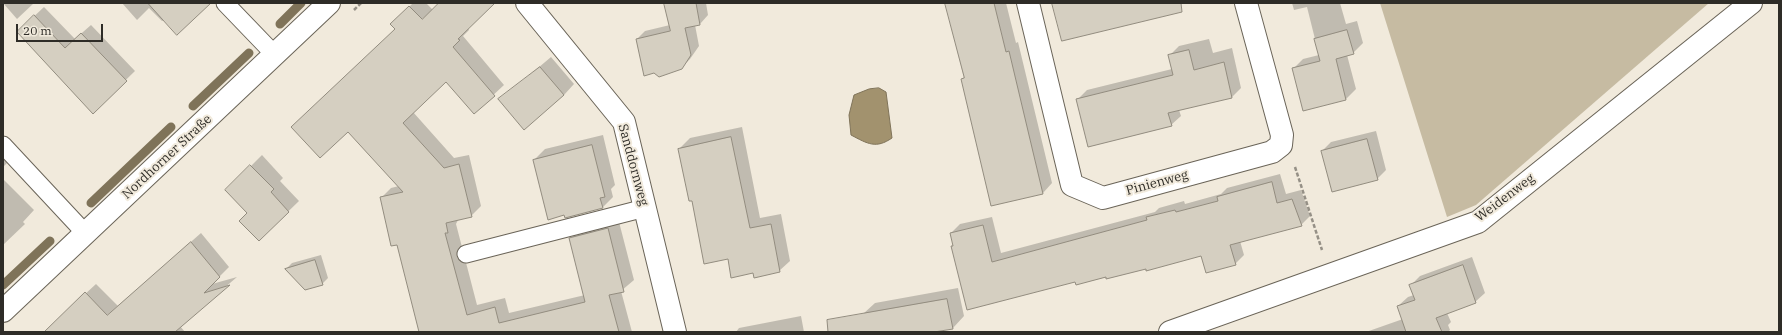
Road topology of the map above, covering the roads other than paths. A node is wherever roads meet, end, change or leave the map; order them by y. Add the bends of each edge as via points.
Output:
1 (225, 3) edge
2 (329, 3) edge
3 (527, 3) edge
4 (1028, 3) edge
5 (1246, 3) edge
6 (1751, 3) edge
7 (275, 55) junction
8 (3, 144) edge
9 (645, 208) junction
10 (86, 234) junction
11 (466, 254) dead end
12 (3, 311) edge
13 (675, 332) edge
14 (1170, 332) edge

1 - 7 lane
2 - 7 street, Nordhorner Straße
3 - 9 street, Sanddornweg via 624,122
4 - 5 street, Pinienweg via 1072,185 1103,198 1272,152 1281,145 1282,135
6 - 14 street, Weidenweg via 1478,222
7 - 10 street, Nordhorner Straße
8 - 10 lane
9 - 11 lane
9 - 13 street, Sanddornweg
10 - 12 street, Nordhorner Straße

